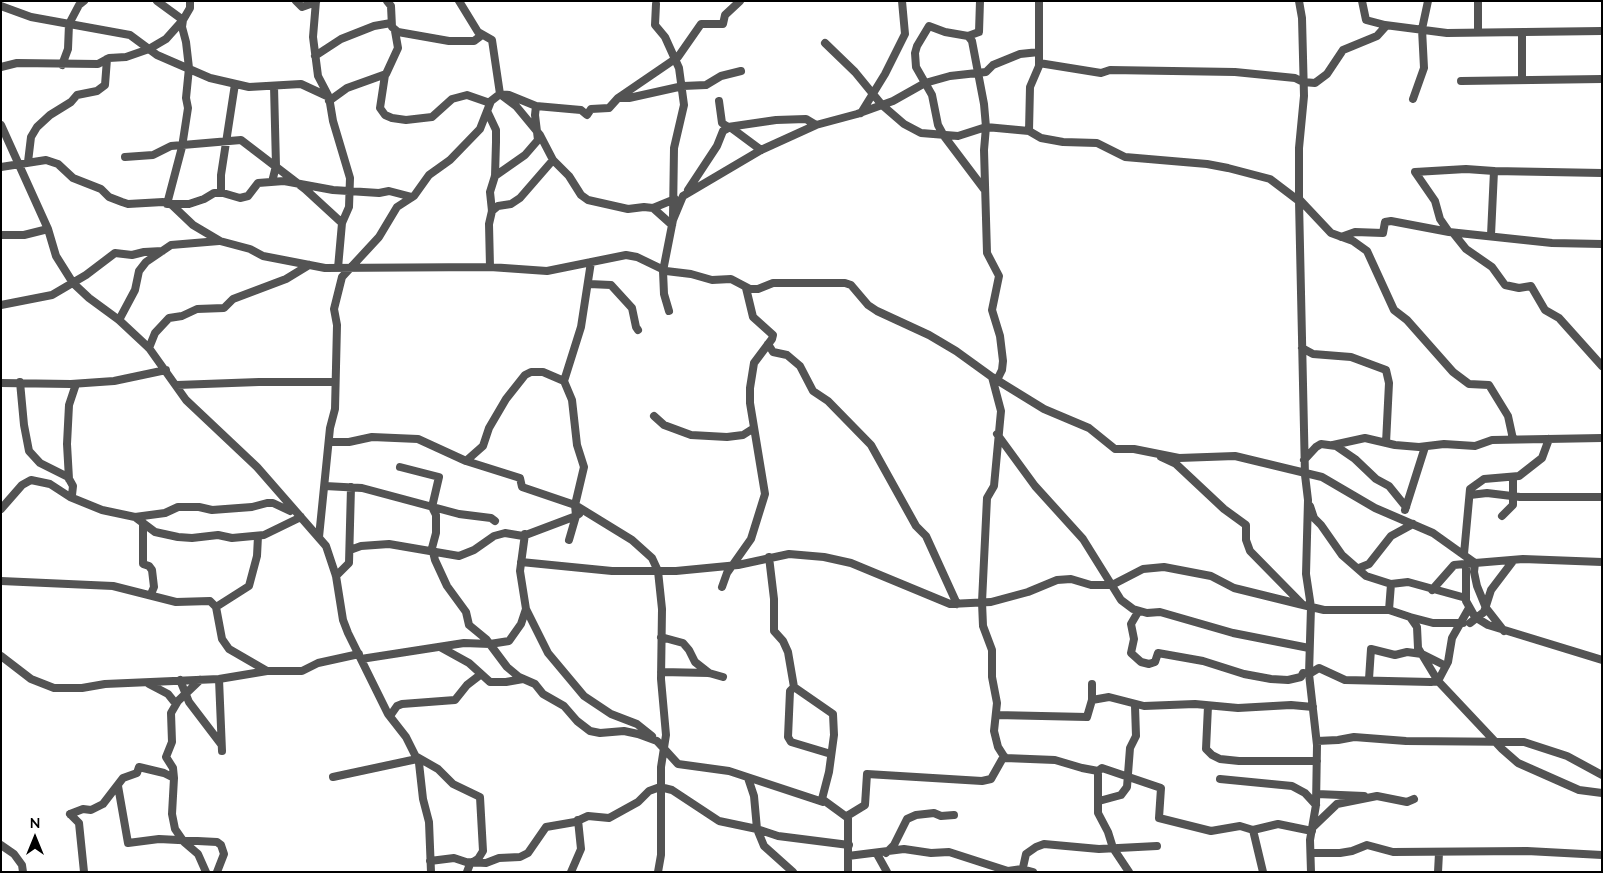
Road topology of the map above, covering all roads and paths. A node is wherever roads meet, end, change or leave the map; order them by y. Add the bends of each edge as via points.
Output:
1 (84, 1) edge
2 (158, 1) edge
3 (190, 1) edge
4 (296, 1) edge
5 (386, 1) edge
6 (459, 1) edge
7 (740, 1) edge
8 (902, 1) edge
9 (980, 1) edge
10 (1039, 1) edge
11 (1299, 1) edge
12 (1362, 1) edge
13 (1428, 1) edge
14 (1478, 1) edge
15 (316, 2) edge
16 (656, 4) dead end
17 (1, 6) edge
18 (183, 20) junction
19 (391, 23) junction
20 (69, 24) junction
21 (1386, 26) junction
22 (1422, 28) junction
23 (395, 31) junction
24 (1602, 31) edge
25 (1478, 32) junction
26 (1522, 33) junction
27 (482, 35) junction
28 (968, 36) junction
29 (824, 43) dead end
30 (149, 50) junction
31 (1039, 52) junction
32 (315, 56) junction
33 (107, 59) junction
34 (676, 59) junction
35 (1039, 63) junction
36 (62, 65) junction
37 (1, 67) edge
38 (189, 68) junction
39 (741, 71) dead end
40 (978, 72) junction
41 (385, 75) junction
42 (1522, 79) junction
43 (1602, 79) edge
44 (1461, 80) dead end
45 (1303, 82) junction
46 (925, 83) junction
47 (235, 84) junction
48 (274, 86) junction
49 (680, 86) junction
50 (500, 94) junction
51 (873, 94) junction
52 (618, 98) junction
53 (1413, 98) dead end
54 (329, 99) junction
55 (719, 101) dead end
56 (490, 104) junction
57 (882, 105) junction
58 (536, 106) junction
59 (488, 113) junction
60 (861, 113) junction
61 (1, 125) edge
62 (816, 125) junction
63 (730, 127) junction
64 (986, 127) junction
65 (1029, 131) junction
66 (538, 133) junction
67 (944, 136) junction
68 (226, 141) junction
69 (182, 144) junction
70 (761, 150) junction
71 (126, 157) dead end
72 (553, 160) junction
73 (28, 162) junction
74 (18, 165) junction
75 (276, 166) junction
76 (1, 167) edge
77 (1494, 171) junction
78 (1602, 173) edge
79 (495, 176) junction
80 (294, 181) junction
81 (272, 182) junction
82 (984, 189) junction
83 (350, 190) junction
84 (221, 192) junction
85 (683, 196) junction
86 (412, 197) junction
87 (672, 200) junction
88 (1299, 200) junction
89 (167, 204) junction
90 (653, 208) junction
91 (492, 211) junction
92 (342, 223) junction
93 (672, 223) junction
94 (48, 230) junction
95 (1451, 233) junction
96 (1, 235) edge
97 (1491, 235) junction
98 (1341, 237) junction
99 (220, 240) junction
100 (1602, 244) edge
101 (162, 251) junction
102 (591, 262) junction
103 (309, 265) junction
104 (490, 267) junction
105 (338, 268) junction
106 (349, 269) junction
107 (664, 271) junction
108 (73, 283) junction
109 (589, 284) junction
110 (746, 288) junction
111 (1, 305) edge
112 (670, 311) dead end
113 (119, 320) junction
114 (638, 330) dead end
115 (768, 344) junction
116 (149, 348) junction
117 (1302, 348) junction
118 (1602, 366) edge
119 (166, 370) junction
120 (994, 379) junction
121 (564, 381) junction
122 (20, 382) junction
123 (334, 382) junction
124 (1, 383) edge
125 (76, 384) junction
126 (177, 385) junction
127 (654, 416) dead end
128 (754, 428) junction
129 (997, 434) junction
130 (1602, 438) edge
131 (1513, 439) junction
132 (1549, 439) junction
133 (329, 442) junction
134 (1386, 443) junction
135 (1333, 445) junction
136 (1425, 446) junction
137 (1153, 453) junction
138 (1304, 460) junction
139 (466, 461) junction
140 (400, 467) dead end
141 (1305, 475) junction
142 (1513, 478) junction
143 (69, 479) junction
144 (325, 486) junction
145 (351, 487) junction
146 (72, 495) dead end
147 (1470, 495) junction
148 (1512, 496) junction
149 (1602, 497) edge
150 (1308, 500) junction
151 (575, 505) junction
152 (432, 507) junction
153 (1406, 507) junction
154 (1, 509) edge
155 (586, 511) junction
156 (576, 516) junction
157 (1502, 516) dead end
158 (135, 517) junction
159 (300, 518) junction
160 (1402, 519) junction
161 (495, 521) dead end
162 (143, 523) junction
163 (1413, 524) junction
164 (525, 534) junction
165 (258, 536) junction
166 (319, 537) junction
167 (569, 540) dead end
168 (350, 550) junction
169 (432, 552) junction
170 (1464, 554) junction
171 (769, 557) junction
172 (1513, 561) junction
173 (521, 562) junction
174 (1602, 562) edge
175 (1475, 563) junction
176 (1466, 564) junction
177 (733, 566) junction
178 (1359, 568) junction
179 (658, 571) junction
180 (336, 576) junction
181 (1, 581) edge
182 (1391, 584) junction
183 (1112, 585) junction
184 (722, 587) dead end
185 (1432, 590) junction
186 (151, 594) junction
187 (1466, 598) junction
188 (982, 602) junction
189 (957, 604) junction
190 (1307, 606) junction
191 (216, 607) junction
192 (1469, 608) junction
193 (1486, 608) junction
194 (526, 609) junction
195 (1389, 610) junction
196 (1138, 612) junction
197 (1410, 617) junction
198 (1478, 619) junction
199 (1460, 623) junction
200 (1470, 624) junction
201 (1488, 626) junction
202 (1504, 631) junction
203 (661, 637) junction
204 (490, 644) junction
205 (440, 646) junction
206 (1309, 648) junction
207 (1422, 654) junction
208 (1, 656) edge
209 (360, 657) junction
210 (1602, 660) edge
211 (1446, 666) junction
212 (267, 671) junction
213 (661, 672) junction
214 (709, 673) junction
215 (480, 674) junction
216 (1309, 674) junction
217 (724, 678) dead end
218 (219, 679) junction
219 (523, 679) junction
220 (1368, 679) junction
221 (180, 680) junction
222 (200, 680) junction
223 (1438, 681) junction
224 (147, 684) junction
225 (1092, 684) dead end
226 (794, 687) junction
227 (185, 693) junction
228 (1092, 700) junction
229 (176, 704) junction
230 (1135, 706) junction
231 (1208, 706) junction
232 (1313, 707) junction
233 (996, 715) junction
234 (390, 716) junction
235 (655, 740) junction
236 (1317, 740) junction
237 (1494, 741) junction
238 (664, 749) junction
239 (831, 754) junction
240 (1004, 756) junction
241 (416, 758) junction
242 (1317, 761) junction
243 (1098, 771) junction
244 (1602, 775) edge
245 (333, 777) dead end
246 (1127, 777) junction
247 (174, 778) junction
248 (748, 778) junction
249 (1220, 779) dead end
250 (118, 786) junction
251 (660, 787) junction
252 (1602, 793) edge
253 (1317, 794) junction
254 (1366, 797) junction
255 (1414, 799) dead end
256 (1099, 801) junction
257 (823, 802) junction
258 (1316, 805) junction
259 (954, 815) dead end
260 (847, 816) junction
261 (578, 820) junction
262 (757, 829) junction
263 (1313, 829) junction
264 (1253, 830) junction
265 (184, 842) junction
266 (1, 845) edge
267 (849, 846) junction
268 (1157, 846) dead end
269 (1112, 848) junction
270 (881, 853) junction
271 (1311, 853) junction
272 (1439, 853) junction
273 (1602, 855) edge
274 (848, 856) junction
275 (430, 861) junction
276 (473, 862) junction
277 (483, 863) junction
278 (786, 868) edge
279 (1022, 870) edge
280 (23, 872) edge
281 (84, 872) edge
282 (206, 872) edge
283 (217, 872) edge
284 (431, 872) edge
285 (467, 872) edge
286 (485, 872) edge
287 (571, 872) edge
288 (658, 872) edge
289 (793, 872) edge
290 (848, 872) edge
291 (887, 872) edge
292 (1033, 872) edge
293 (1129, 872) edge
294 (1264, 872) edge
295 (1311, 872) edge
296 (1438, 872) edge

1 - 20 street
2 - 18 street
3 - 18 street via 189,11
4 - 15 street via 302,6
5 - 19 street via 391,6
6 - 27 street
7 - 34 street via 728,11 724,24 701,24
8 - 51 street via 905,34
9 - 28 street via 979,32
10 - 31 street
11 - 45 street
12 - 21 street via 1366,20
13 - 22 street
14 - 25 street
15 - 32 street via 312,37
16 - 34 street via 656,26
17 - 20 street via 31,17
18 - 30 street via 166,39
18 - 38 street
19 - 23 street
19 - 32 street via 341,39
20 - 30 street via 130,35
20 - 36 street via 68,50
21 - 22 street
21 - 45 street via 1377,36 1343,50 1327,74 1314,83
22 - 25 street via 1447,33
22 - 53 street via 1424,68
23 - 27 street via 448,41 474,41
23 - 41 street via 398,48
24 - 26 street
25 - 26 street
26 - 42 street
27 - 50 street via 492,40
28 - 40 street via 972,41
28 - 46 street via 930,26 915,53 916,67
29 - 51 street via 856,72
30 - 33 street
30 - 38 street
31 - 35 street
31 - 40 street via 1020,54 993,65 986,72
32 - 54 street via 318,76
33 - 36 street via 98,64
33 - 73 street via 105,85 97,91 77,95 37,127 31,137
34 - 49 street
34 - 52 street
35 - 45 street via 1100,73 1110,70 1234,72 1295,78
35 - 65 street via 1037,76 1030,87
36 - 37 street via 17,63
38 - 47 street via 210,78
38 - 69 street via 188,108
39 - 49 street via 721,76 706,85
40 - 46 street
40 - 64 street
41 - 54 street via 348,87
41 - 56 street via 380,108 392,118 432,117 449,101 467,96
42 - 43 street
42 - 44 street
45 - 88 street
46 - 57 street
46 - 67 street via 932,95 938,125
47 - 48 street
47 - 68 street
48 - 54 street via 302,84
48 - 75 street
49 - 52 street
49 - 87 street via 684,105 674,148
50 - 56 street
50 - 58 street
50 - 66 street via 516,106
51 - 57 street
51 - 60 street
52 - 58 street via 609,108 592,109 587,115 581,110
54 - 83 street via 350,178
55 - 63 street via 722,123
56 - 59 street
57 - 60 street
57 - 67 street via 904,124 921,133
58 - 66 street
59 - 79 street via 496,130
59 - 86 street via 480,129 450,160 429,175
60 - 62 street
61 - 74 street
62 - 63 street via 806,119
62 - 70 street
63 - 70 street
63 - 85 street via 723,131
64 - 65 street
64 - 67 street via 975,129 970,134
64 - 82 street
65 - 88 street via 1041,138 1097,144 1124,157 1228,168 1270,179
66 - 72 street
66 - 79 street via 538,140 525,155
67 - 82 street
68 - 69 street
68 - 75 street via 241,140
68 - 84 street
69 - 71 street via 153,155
69 - 89 street
70 - 85 street
72 - 90 street via 588,200 628,209
72 - 91 street via 520,198
73 - 74 street
73 - 89 street via 46,160 58,164 73,178 122,202
74 - 76 street
74 - 94 street
75 - 80 street
75 - 81 street
77 - 78 street
77 - 95 street via 1415,172
77 - 97 street
79 - 91 street via 490,192
80 - 81 street
80 - 83 street via 315,188
80 - 92 street
81 - 84 street via 258,183 248,196 240,198
82 - 120 street via 988,257 999,276 992,310 1004,365
83 - 86 street via 389,191
83 - 92 street via 349,207
84 - 89 street via 189,204
85 - 87 street
85 - 93 street
86 - 106 street via 397,207 378,237
87 - 90 street
87 - 93 street
88 - 98 street via 1331,233
88 - 117 street
89 - 99 street via 201,231
90 - 93 street
91 - 104 street via 489,224
92 - 105 street
93 - 107 street
94 - 96 street
94 - 108 street via 56,256
95 - 97 street
95 - 98 street via 1391,221 1385,222 1383,233 1352,233
95 - 118 street via 1466,249 1492,267 1505,285 1531,286 1545,310 1559,318
97 - 100 street via 1552,243
98 - 131 street via 1367,251 1394,310 1451,369 1469,384 1489,385 1508,416
99 - 101 street via 171,246
99 - 103 street via 263,256
101 - 108 street via 132,255 115,253
101 - 113 street via 142,265 135,290
102 - 104 street via 547,271
102 - 107 street via 631,255
102 - 109 street
103 - 105 street
103 - 116 street via 286,279 233,299 224,308 197,309 184,316 169,318 155,333
104 - 106 street
105 - 106 street
106 - 123 street via 342,277 334,309 337,325
107 - 110 street via 712,280 732,279
107 - 112 street via 664,294
108 - 111 street via 45,298
108 - 113 street
109 - 114 street via 611,285 632,308
109 - 121 street via 581,328
110 - 115 street via 753,317 772,334
110 - 120 street via 758,289 777,283 851,285 877,311 956,350
113 - 116 street
115 - 128 street via 754,363 750,388
115 - 189 street via 773,352 787,355 800,366 813,391 828,401 871,445 916,526 926,536
116 - 119 street
117 - 134 street via 1312,354 1350,357 1386,370 1389,383
117 - 138 street
119 - 125 street via 114,381
119 - 126 street
120 - 129 street via 1001,407
120 - 137 street via 1044,409 1089,428 1115,449
121 - 139 street via 543,372 525,375 490,425 483,446
121 - 151 street via 571,396 577,445 584,467
122 - 124 street
122 - 125 street
122 - 143 street via 31,455
123 - 126 street
123 - 133 street via 335,409
125 - 143 street via 68,405
126 - 159 street via 186,400 257,467
127 - 128 street via 664,425 691,436 743,435
128 - 177 street via 764,499 751,539
129 - 183 street via 1035,486 1083,539
129 - 188 street via 994,486 987,496
130 - 132 street
131 - 132 street
131 - 136 street via 1492,440 1475,446
132 - 142 street via 1542,458
133 - 139 street via 372,437 418,439
133 - 144 street
134 - 135 street via 1365,438
134 - 136 street
135 - 138 street via 1321,444
135 - 153 street via 1355,458 1378,482 1389,486
136 - 153 street
137 - 141 street via 1192,459 1235,456
137 - 190 street via 1176,464 1224,509 1246,524 1250,551
138 - 141 street
139 - 151 street via 520,478 522,487
140 - 152 street via 439,477
141 - 150 street
141 - 160 street via 1322,477 1375,508
142 - 147 street via 1481,480 1470,489
142 - 148 street
143 - 146 street via 73,486
144 - 145 street
144 - 166 street
145 - 152 street
145 - 168 street
147 - 148 street
147 - 170 street
148 - 149 street
148 - 157 street via 1512,506
150 - 178 street via 1314,518 1324,532 1342,555
150 - 190 street
151 - 155 street
151 - 156 street
152 - 161 street via 489,517
152 - 169 street via 436,515
153 - 160 street
154 - 158 street via 22,485 31,480 50,484 70,497 102,510
155 - 156 street
155 - 179 street via 634,542 652,558
156 - 164 street
156 - 167 street
158 - 159 street via 167,513 178,507 212,510 273,502
158 - 162 street
159 - 165 street via 272,533
159 - 166 street
160 - 163 street
162 - 165 street via 155,532 184,537
162 - 186 street via 142,564 152,570 154,587
163 - 170 street
163 - 178 street via 1391,536 1369,564
164 - 169 street via 494,536 459,556
164 - 173 street
165 - 191 street via 257,556 249,586
166 - 180 street via 326,546
168 - 169 street via 356,546 381,544
168 - 180 street via 348,565
169 - 204 street via 447,586 466,612 469,625
170 - 175 street
171 - 177 street
171 - 189 street via 796,554 840,559 941,602
171 - 226 street via 774,631 788,652
172 - 174 street
172 - 175 street
172 - 193 street via 1491,590
173 - 179 street via 612,571
173 - 194 street
175 - 176 street
175 - 193 street via 1477,586
176 - 185 street via 1454,565
176 - 187 street
177 - 179 street
177 - 184 street via 724,577
178 - 182 street via 1372,579
179 - 203 street
180 - 209 street via 343,620
181 - 186 street via 113,586
182 - 185 street via 1408,582
182 - 195 street
183 - 188 street via 1057,580 1028,592
183 - 190 street via 1144,569 1164,567 1211,576 1234,588
183 - 196 street via 1120,600
185 - 187 street
186 - 191 street via 176,602 210,601
187 - 192 street
188 - 189 street
188 - 233 street via 983,626 992,650
190 - 195 street via 1324,610
190 - 206 street
191 - 212 street via 219,632 224,642 232,652
192 - 198 street
192 - 199 street
193 - 198 street
193 - 202 street
194 - 204 street via 511,640
194 - 235 street via 548,653 584,696 611,714 637,724
195 - 197 street
196 - 206 street via 1160,612 1233,633
196 - 216 street via 1131,624 1134,640 1131,649 1134,658 1141,662 1155,662 1158,653 1271,679 1288,680 1301,677 1303,673
197 - 199 street
197 - 207 street via 1417,627 1418,648
198 - 200 street
198 - 201 street
199 - 200 street
199 - 211 street via 1452,638
200 - 201 street
201 - 202 street
202 - 210 street
203 - 213 street
203 - 214 street via 683,643 695,662
204 - 205 street
204 - 219 street via 507,666
205 - 209 street
205 - 215 street via 469,663
206 - 216 street
207 - 211 street
207 - 220 street via 1407,652 1395,655 1371,649
207 - 223 street
208 - 224 street via 25,676 52,688
209 - 212 street via 318,663 298,672
209 - 234 street
211 - 223 street
212 - 218 street
213 - 214 street
213 - 238 street via 666,735
214 - 217 street
215 - 219 street via 492,682
215 - 234 street via 455,700 402,704
216 - 220 street via 1319,668 1345,680
216 - 232 street
218 - 222 street
218 - 227 street via 222,748
219 - 235 street via 564,706 590,731 624,731
220 - 223 street
221 - 222 street
221 - 224 street
221 - 227 street
222 - 227 street
223 - 237 street
224 - 229 street via 168,694
225 - 228 street
226 - 239 street via 832,712 834,735
226 - 239 street via 790,691 788,737 792,742
227 - 229 street
228 - 230 street via 1109,697
228 - 233 street via 1088,717
229 - 247 street via 171,713 172,742 166,756
230 - 231 street
230 - 246 street via 1136,736 1130,748
231 - 232 street
231 - 242 street via 1206,750 1220,759
232 - 236 street
233 - 240 street via 996,744
234 - 241 street via 406,737
235 - 238 street
236 - 237 street via 1354,737
236 - 242 street
237 - 244 street via 1538,746 1568,756
237 - 252 street via 1518,763 1579,790
238 - 248 street via 678,764 729,771
238 - 251 street
239 - 257 street
240 - 243 street via 1054,760
240 - 260 street via 991,779 982,781 868,774 865,805
241 - 245 street
241 - 275 street via 421,768 423,799 429,822
241 - 276 street via 438,769 453,784 480,797 483,852
242 - 253 street
243 - 246 street via 1102,768
243 - 256 street
246 - 256 street via 1127,788 1121,795
246 - 264 street via 1161,788 1159,818 1211,831 1240,826
247 - 250 street via 139,767 137,773 124,776
247 - 265 street via 173,822
248 - 257 street
248 - 262 street via 754,796
249 - 258 street via 1292,786
250 - 265 street via 128,843 159,839
250 - 281 street via 103,804 70,814 79,823
251 - 261 street via 609,818 588,816
251 - 262 street via 672,790 715,820
251 - 288 street via 661,855
253 - 254 street
253 - 258 street
254 - 255 street via 1392,797 1407,802
254 - 263 street via 1336,804
256 - 269 street via 1096,804 1098,813
257 - 260 street
258 - 263 street
259 - 270 street via 916,814 908,819 894,845
260 - 267 street
261 - 277 street via 546,827 528,852 520,857
261 - 287 street via 581,849
262 - 267 street via 778,836
262 - 278 street via 766,849
263 - 264 street via 1278,824
263 - 271 street
264 - 294 street
265 - 282 street via 198,854
265 - 283 street via 217,842 221,845 224,854
266 - 280 street via 14,854
267 - 274 street
268 - 269 street
269 - 279 street via 1044,844 1026,854
269 - 293 street
270 - 274 street
270 - 279 street via 904,849 950,852 1008,871
270 - 291 street
271 - 272 street via 1340,853 1367,845 1393,852
271 - 295 street
272 - 273 street via 1527,851
272 - 296 street
274 - 290 street
275 - 276 street via 454,858
275 - 284 street
276 - 277 street
276 - 285 street
277 - 286 street
278 - 289 street
279 - 292 street

